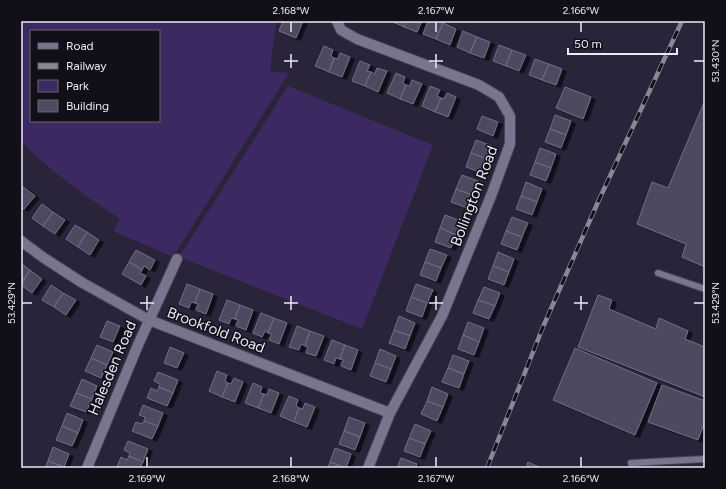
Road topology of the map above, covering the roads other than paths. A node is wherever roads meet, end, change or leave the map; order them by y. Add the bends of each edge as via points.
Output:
1 (337, 21) edge
2 (21, 241) edge
3 (177, 259) dead end
4 (658, 272) dead end
5 (705, 289) edge
6 (149, 320) junction
7 (390, 413) junction
8 (705, 459) edge
9 (631, 463) dead end
10 (87, 468) edge
11 (368, 468) edge

1 - 7 street, Bollington Road via 342,30 357,39 479,86 499,97 510,116 510,144 491,196 445,309
2 - 6 street, Brookfold Road via 81,282
3 - 6 street, Halesden Road
4 - 5 lane
6 - 7 street, Brookfold Road
6 - 10 street, Halesden Road
7 - 11 street, Bollington Road
8 - 9 lane

